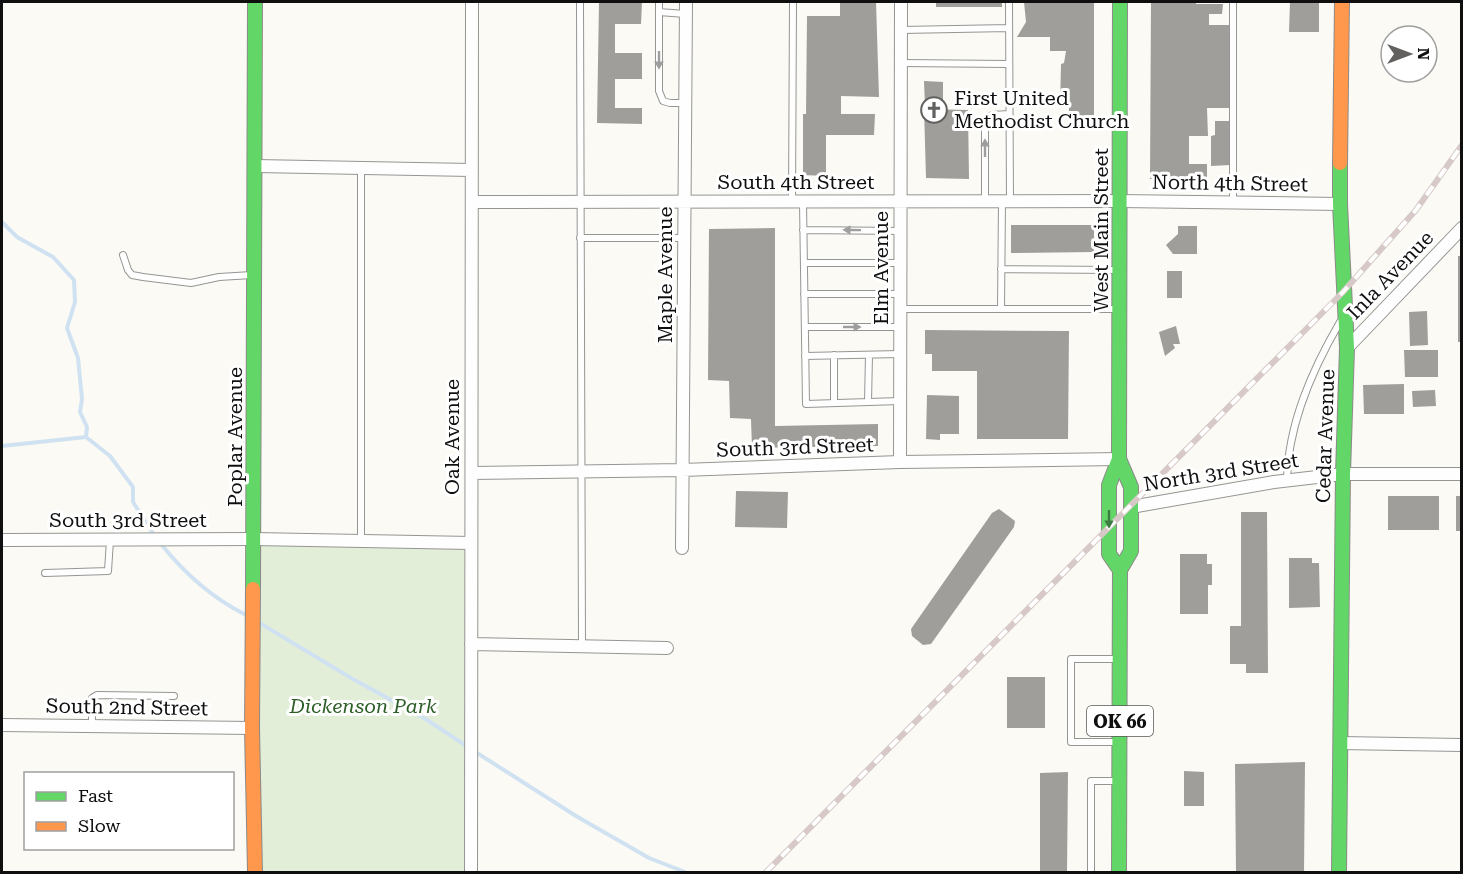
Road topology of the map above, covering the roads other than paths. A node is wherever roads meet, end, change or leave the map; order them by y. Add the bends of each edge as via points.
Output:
1 (255, 2) edge
2 (472, 2) edge
3 (580, 2) edge
4 (659, 2) edge
5 (793, 2) edge
6 (901, 2) edge
7 (1009, 2) edge
8 (1120, 2) edge
9 (1233, 2) edge
10 (1342, 2) edge
11 (686, 8) edge
12 (659, 12) junction
13 (1009, 28) junction
14 (901, 30) junction
15 (901, 63) junction
16 (1009, 64) junction
17 (686, 103) junction
18 (1010, 114) junction
19 (256, 166) junction
20 (361, 168) junction
21 (471, 170) junction
22 (472, 201) junction
23 (580, 201) junction
24 (685, 201) junction
25 (798, 201) junction
26 (1120, 201) junction
27 (900, 202) junction
28 (986, 202) junction
29 (1006, 202) junction
30 (1233, 203) junction
31 (1340, 204) junction
32 (1461, 228) edge
33 (803, 230) junction
34 (900, 231) junction
35 (580, 238) junction
36 (685, 238) junction
37 (123, 255) dead end
38 (804, 263) junction
39 (900, 263) junction
40 (1001, 269) junction
41 (1120, 270) junction
42 (255, 274) junction
43 (804, 294) junction
44 (900, 294) junction
45 (900, 309) junction
46 (1001, 309) junction
47 (1120, 309) junction
48 (1345, 314) junction
49 (805, 327) junction
50 (900, 327) junction
51 (1347, 348) junction
52 (900, 354) junction
53 (869, 355) junction
54 (805, 356) junction
55 (834, 356) junction
56 (900, 401) junction
57 (868, 402) junction
58 (834, 403) junction
59 (1119, 459) junction
60 (900, 462) junction
61 (683, 470) junction
62 (581, 471) junction
63 (472, 473) junction
64 (1343, 474) junction
65 (1461, 474) edge
66 (1287, 480) junction
67 (1131, 507) junction
68 (254, 539) junction
69 (2, 540) edge
70 (116, 540) junction
71 (361, 541) junction
72 (471, 543) junction
73 (682, 548) dead end
74 (1120, 570) junction
75 (45, 573) dead end
76 (471, 644) junction
77 (582, 646) junction
78 (667, 648) dead end
79 (1120, 659) junction
80 (174, 696) dead end
81 (2, 725) edge
82 (92, 726) junction
83 (252, 728) junction
84 (1119, 742) junction
85 (1340, 743) junction
86 (1461, 745) edge
87 (1119, 781) junction
88 (255, 873) edge
89 (471, 873) edge
90 (1091, 873) edge
91 (1119, 873) edge
92 (1339, 873) edge

1 - 19 street, Poplar Avenue
2 - 21 street, Oak Avenue
3 - 23 lane
4 - 12 lane
5 - 25 lane
6 - 14 street, Elm Avenue
7 - 13 lane
8 - 26 street, West Main Street / OK 66
9 - 30 lane
10 - 31 street, Cedar Avenue
11 - 12 lane
11 - 17 street, Maple Avenue
12 -> 17 lane via 659,91 663,101
13 - 14 lane
13 - 16 lane
14 - 15 street, Elm Avenue
15 - 16 lane
15 - 27 street, Elm Avenue
16 - 18 lane
17 - 24 street, Maple Avenue
28 -> 18 lane via 986,120 992,115
18 - 29 lane
19 - 20 street
19 - 42 street, Poplar Avenue
20 - 21 street
20 - 71 lane
21 - 22 street, Oak Avenue
22 - 23 street, South 4th Street
22 - 63 street, Oak Avenue
23 - 24 street, South 4th Street
23 - 35 lane
24 - 25 street, South 4th Street
24 - 36 street, Maple Avenue
25 - 27 street, South 4th Street
25 - 33 lane
26 - 29 street, South 4th Street
26 - 30 street, North 4th Street
26 - 41 street, West Main Street / OK 66
27 - 28 street, South 4th Street
27 - 34 street, Elm Avenue
28 - 29 street, South 4th Street
29 - 40 lane
30 - 31 street, North 4th Street
31 - 48 street, Cedar Avenue
32 - 51 street, Inla Avenue
34 -> 33 lane
33 - 38 lane
34 - 39 street, Elm Avenue
35 - 36 lane
35 - 62 lane
36 - 61 street, Maple Avenue
37 - 42 lane via 132,274 151,279 191,283
38 - 39 lane
38 - 43 lane
39 - 44 street, Elm Avenue
40 - 41 lane
40 - 46 lane
41 - 47 street, West Main Street / OK 66
42 - 68 street, Poplar Avenue
43 - 44 lane
43 - 49 lane
44 - 45 street, Elm Avenue
45 - 46 lane
45 - 50 street, Elm Avenue
46 - 47 lane
47 - 59 street, West Main Street / OK 66
48 - 51 street, Cedar Avenue
48 - 66 lane via 1308,385 1290,446
49 -> 50 lane
49 - 54 lane
50 - 52 street, Elm Avenue
51 - 64 street, Cedar Avenue
52 - 53 lane
52 - 56 street, Elm Avenue
53 - 55 lane
53 - 57 lane
54 - 55 lane
54 - 58 lane via 806,404
55 - 58 lane
56 - 57 lane
56 - 60 street, Elm Avenue
57 - 58 lane
59 - 60 street, South 3rd Street
59 - 67 street, West Main Street / OK 66 via 1131,487
59 -> 74 street, West Main Street / OK 66 via 1109,485 1109,554
60 - 61 street, South 3rd Street
61 - 62 street, South 3rd Street
61 - 73 street, Maple Avenue
62 - 63 street, South 3rd Street
62 - 77 lane
63 - 72 street, Oak Avenue
64 - 65 street, North 3rd Street
64 - 66 street, North 3rd Street
64 - 85 street, Cedar Avenue
66 - 67 street, North 3rd Street
67 - 74 street, West Main Street / OK 66 via 1131,551
68 - 70 street, South 3rd Street
68 - 71 street, South 3rd Street
68 - 83 street, Poplar Avenue
69 - 70 street, South 3rd Street
70 - 75 lane via 108,571
71 - 72 street, South 3rd Street
72 - 76 street, Oak Avenue
74 - 79 street, West Main Street / OK 66
76 - 77 street
76 - 89 street, Oak Avenue
77 - 78 street
79 - 84 street, West Main Street / OK 66
79 - 84 lane via 1071,659 1071,742
80 - 82 lane via 97,695 92,698
81 - 82 street, South 2nd Street
82 - 83 street, South 2nd Street
83 - 88 street, Poplar Avenue
84 - 87 street, West Main Street / OK 66
85 - 86 street
85 - 92 street, Cedar Avenue
87 - 90 lane via 1090,781
87 - 91 street, West Main Street / OK 66

